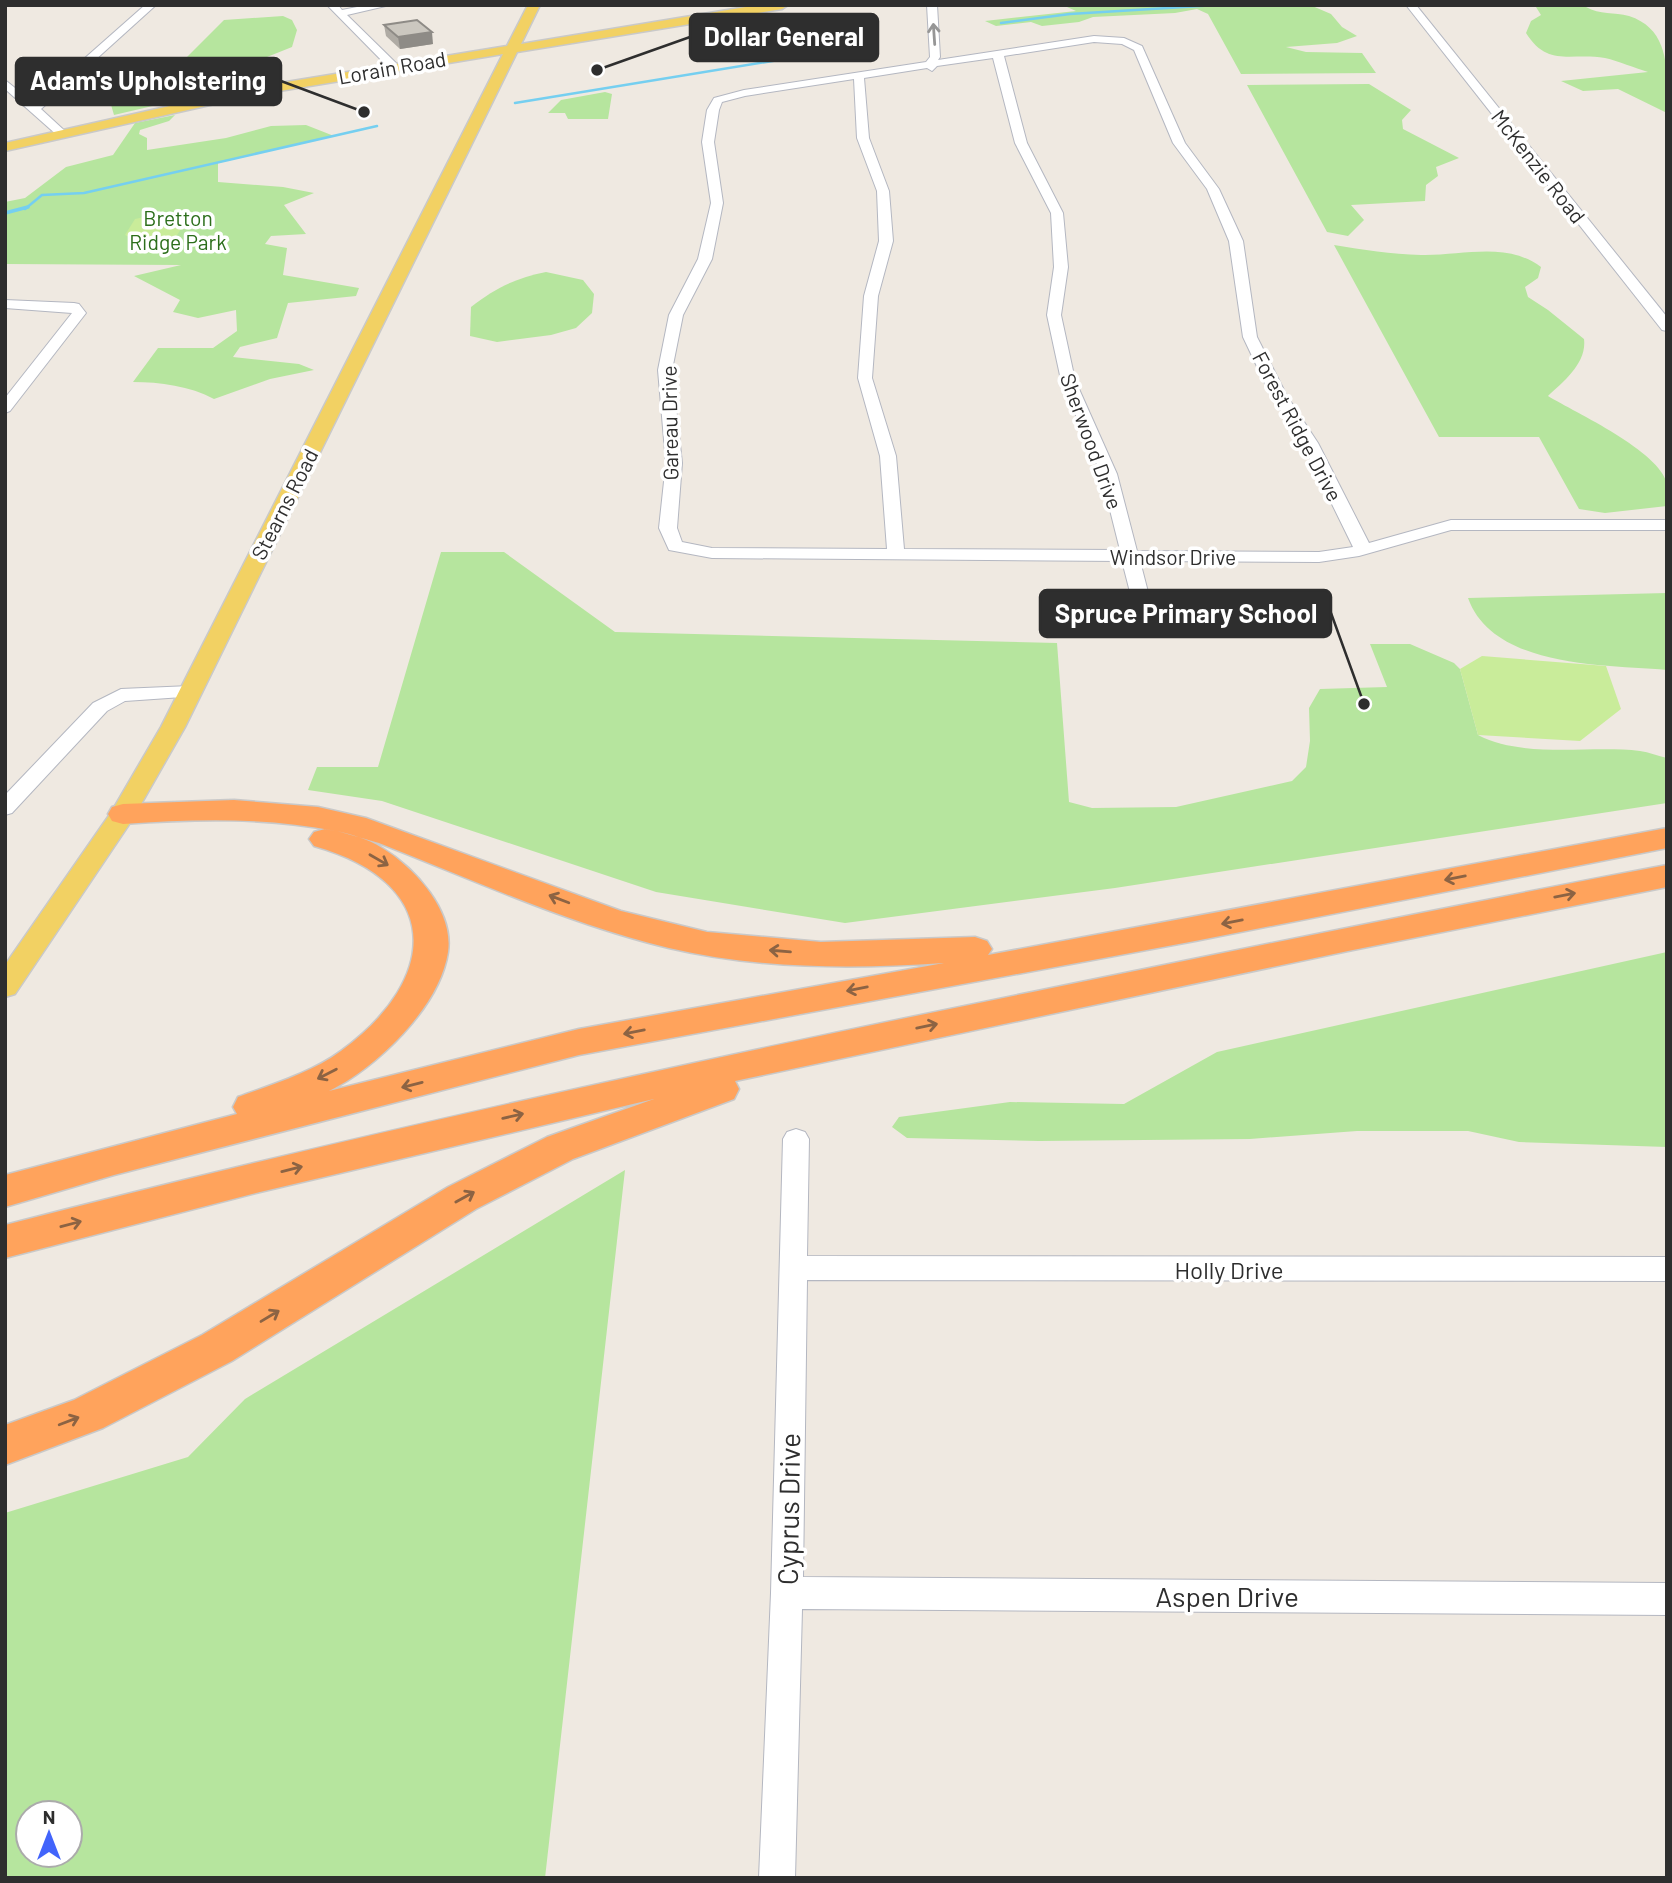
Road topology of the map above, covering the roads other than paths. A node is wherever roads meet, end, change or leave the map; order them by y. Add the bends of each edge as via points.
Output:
1 (150, 5) edge
2 (385, 5) edge
3 (534, 5) edge
4 (782, 5) edge
5 (922, 5) edge
6 (932, 5) edge
7 (1411, 5) edge
8 (336, 9) edge
9 (520, 32) junction
10 (569, 38) junction
11 (512, 47) junction
12 (998, 55) junction
13 (453, 57) junction
14 (504, 63) junction
15 (932, 64) junction
16 (393, 66) junction
17 (859, 76) junction
18 (5, 83) edge
19 (718, 100) joint
20 (34, 109) junction
21 (62, 134) junction
22 (5, 147) edge
23 (5, 304) edge
24 (1667, 327) edge
25 (5, 408) edge
26 (1667, 526) edge
27 (675, 546) joint
28 (1363, 549) junction
29 (896, 553) junction
30 (1131, 556) junction
31 (1148, 627) dead end
32 (190, 692) junction
33 (5, 808) edge
34 (123, 814) junction
35 (1667, 838) edge
36 (1667, 876) edge
37 (1141, 937) junction
38 (5, 987) edge
39 (878, 1037) junction
40 (796, 1139) dead end
41 (114, 1160) junction
42 (5, 1191) edge
43 (5, 1242) edge
44 (792, 1268) junction
45 (1667, 1269) edge
46 (5, 1445) edge
47 (787, 1593) junction
48 (1667, 1599) edge
49 (777, 1878) edge

1 - 20 street
2 - 8 street
3 - 9 main road, Stearns Road
4 - 10 main road, Lorain Road
5 - 15 street via 924,58
15 -> 6 street
7 - 24 street, McKenzie Road
8 - 16 street
9 - 10 main road via 538,38
9 - 11 main road, Stearns Road
10 - 11 main road, Lorain Road
11 - 13 main road, Lorain Road
11 - 14 main road, Stearns Road
12 - 15 street
12 - 28 street, Forest Ridge Drive via 1094,39 1124,41 1138,48 1179,143 1213,188 1236,241 1250,337
12 - 30 street, Sherwood Drive via 1021,143 1058,213 1061,267 1054,315 1068,380 1109,474
13 - 14 main road via 483,57
13 - 16 main road, Lorain Road
14 - 32 main road, Stearns Road
15 - 17 street
16 - 21 main road, Lorain Road
17 - 19 street
17 - 29 street via 863,138 883,191 886,241 871,296 865,378 888,456
18 - 20 street
19 - 27 street, Gareau Drive via 708,142 717,203 705,259 676,315 665,370 674,463 668,528
20 - 21 street
21 - 22 main road, Lorain Road
23 - 25 street via 74,307 79,313
26 - 28 street, Windsor Drive via 1451,525
27 - 29 street, Windsor Drive via 712,553
28 - 30 street, Windsor Drive via 1319,557
29 - 30 street, Windsor Drive
30 - 31 street, Sherwood Drive
32 - 33 street via 121,695 100,706
32 - 34 main road, Stearns Road
37 -> 34 highway via 826,955 721,945 613,920 344,822 177,809
34 - 38 main road, Stearns Road
34 -> 41 highway via 171,830 345,842 389,866 419,901 432,940 423,977 400,1016 353,1061 297,1090
35 -> 37 highway
39 -> 36 highway
37 -> 41 highway via 579,1042
43 -> 39 highway via 363,1151
46 -> 39 highway via 88,1414 217,1348 462,1198 560,1149 662,1109
40 - 44 street, Cyprus Drive
41 - 42 highway
44 - 45 street, Holly Drive
44 - 47 street, Cyprus Drive
47 - 48 street, Aspen Drive
47 - 49 street, Cyprus Drive

